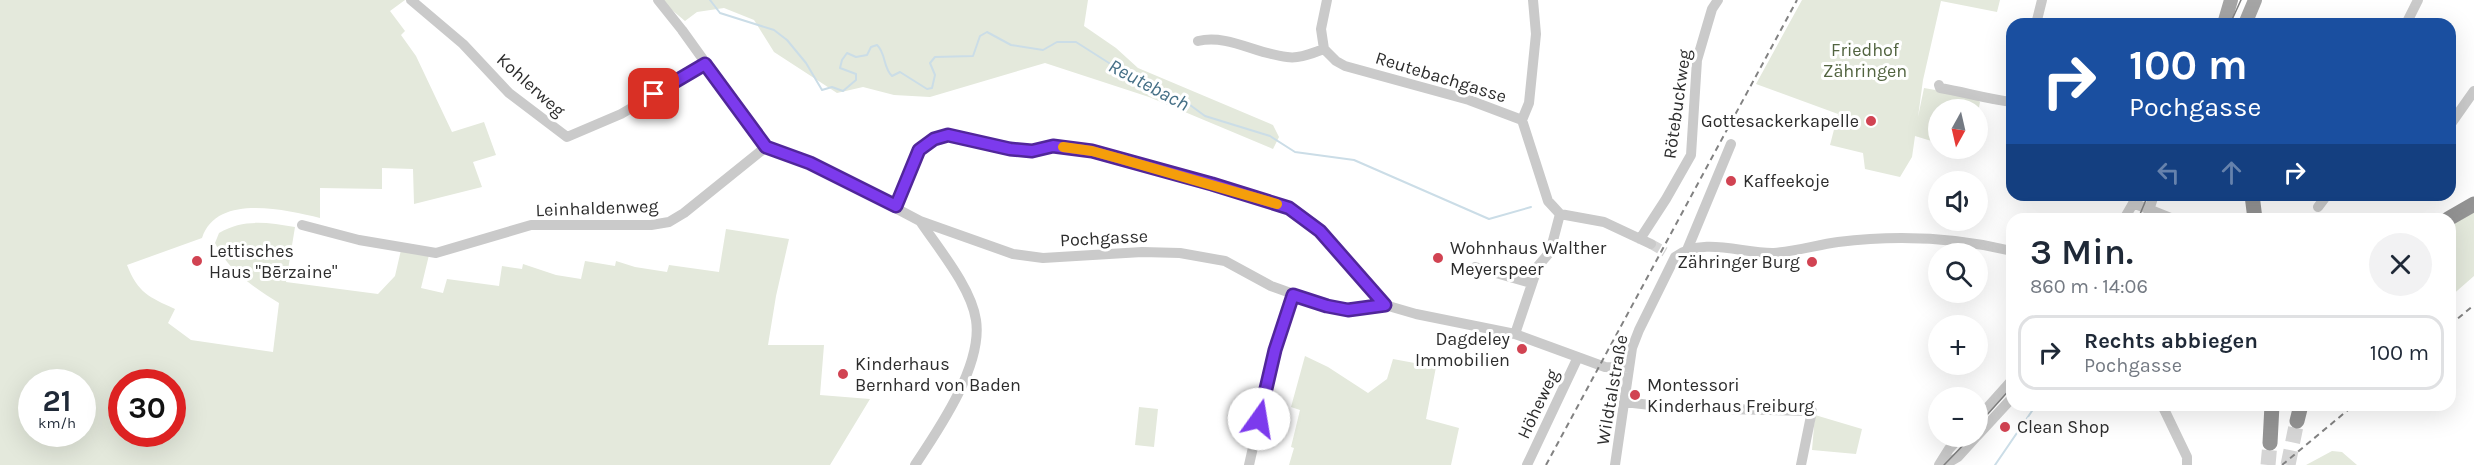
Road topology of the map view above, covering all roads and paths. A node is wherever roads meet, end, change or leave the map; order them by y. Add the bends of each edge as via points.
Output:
1 (411, 0) edge
2 (658, 0) edge
3 (1327, 0) edge
4 (1533, 0) edge
5 (1718, 0) edge
6 (2042, 0) edge
7 (2255, 0) edge
8 (2418, 0) edge
9 (2038, 18) edge
10 (2248, 18) edge
11 (2409, 18) edge
12 (1198, 41) dead end
13 (1324, 49) junction
14 (705, 64) junction
15 (1939, 85) dead end
16 (2474, 91) edge
17 (2006, 101) edge
18 (2456, 116) edge
19 (1522, 120) junction
20 (1731, 144) dead end
21 (766, 147) junction
22 (2322, 201) edge
23 (2474, 204) edge
24 (896, 206) junction
25 (2318, 207) dead end
26 (1560, 214) junction
27 (2456, 214) edge
28 (920, 221) junction
29 (302, 225) dead end
30 (1640, 239) junction
31 (1651, 244) tunnel mouth
32 (1687, 250) junction
33 (2006, 250) edge
34 (1475, 267) dead end
35 (1531, 283) junction
36 (1293, 295) junction
37 (1385, 305) junction
38 (1515, 334) junction
39 (1578, 357) junction
40 (1629, 368) junction
41 (2006, 387) edge
42 (1624, 402) junction
43 (2006, 405) edge
44 (1988, 407) edge
45 (2165, 411) edge
46 (2272, 411) edge
47 (2300, 411) edge
48 (2297, 421) tunnel mouth
49 (1988, 424) edge
50 (2270, 443) tunnel mouth
51 (1951, 447) edge
52 (1967, 447) edge
53 (1946, 464) edge
54 (915, 465) edge
55 (1249, 465) edge
56 (1527, 465) edge
57 (1615, 465) edge
58 (1801, 465) edge
59 (2187, 465) edge

1 - 14 street, Kohlerweg via 463,44 509,93 567,137 621,114
2 - 14 street
3 - 13 street via 1321,29
4 - 19 street via 1536,34 1529,103
5 - 30 street, Rötebuckweg via 1697,60 1690,156
6 - 9 street
7 - 10 main road
8 - 11 street
12 - 13 street via 1213,38 1287,57
13 - 19 street, Reutebachgasse via 1345,66 1439,91
14 - 21 street
15 - 17 street
16 - 18 street
19 - 26 street, Reutebachgasse via 1548,201
20 - 32 street
21 - 24 street, Pochgasse via 810,163
21 - 29 street, Leinhaldenweg via 669,222 531,225 436,253 359,240
22 - 25 street
23 - 27 highway
24 - 28 street, Pochgasse
24 - 37 street via 919,150 948,135 1010,149 1032,151 1053,146 1092,151 1289,208 1320,231
26 - 30 street via 1604,222
26 - 35 street via 1550,252
28 - 36 street, Pochgasse via 1012,254 1043,258 1180,253 1225,261
28 - 54 street via 968,298 977,335 963,381
30 - 31 street
32 - 33 street via 1718,247 1775,253 1837,242 1914,238 1975,242
32 - 40 street, Wildtalstraße via 1670,254 1632,348
34 - 35 street
35 - 38 street
36 - 37 street, Pochgasse via 1348,310
36 - 55 street via 1275,350
37 - 38 street, Pochgasse
38 - 39 street, Pochgasse
39 - 40 street, Pochgasse via 1605,367
39 - 56 street, Höheweg
40 - 42 street, Wildtalstraße
41 - 44 street
42 - 57 street, Wildtalstraße
42 - 58 street via 1677,408 1812,411
43 - 49 street
45 - 59 street via 2187,457
46 - 50 highway
47 - 48 highway
51 - 53 street
52 - 53 street

